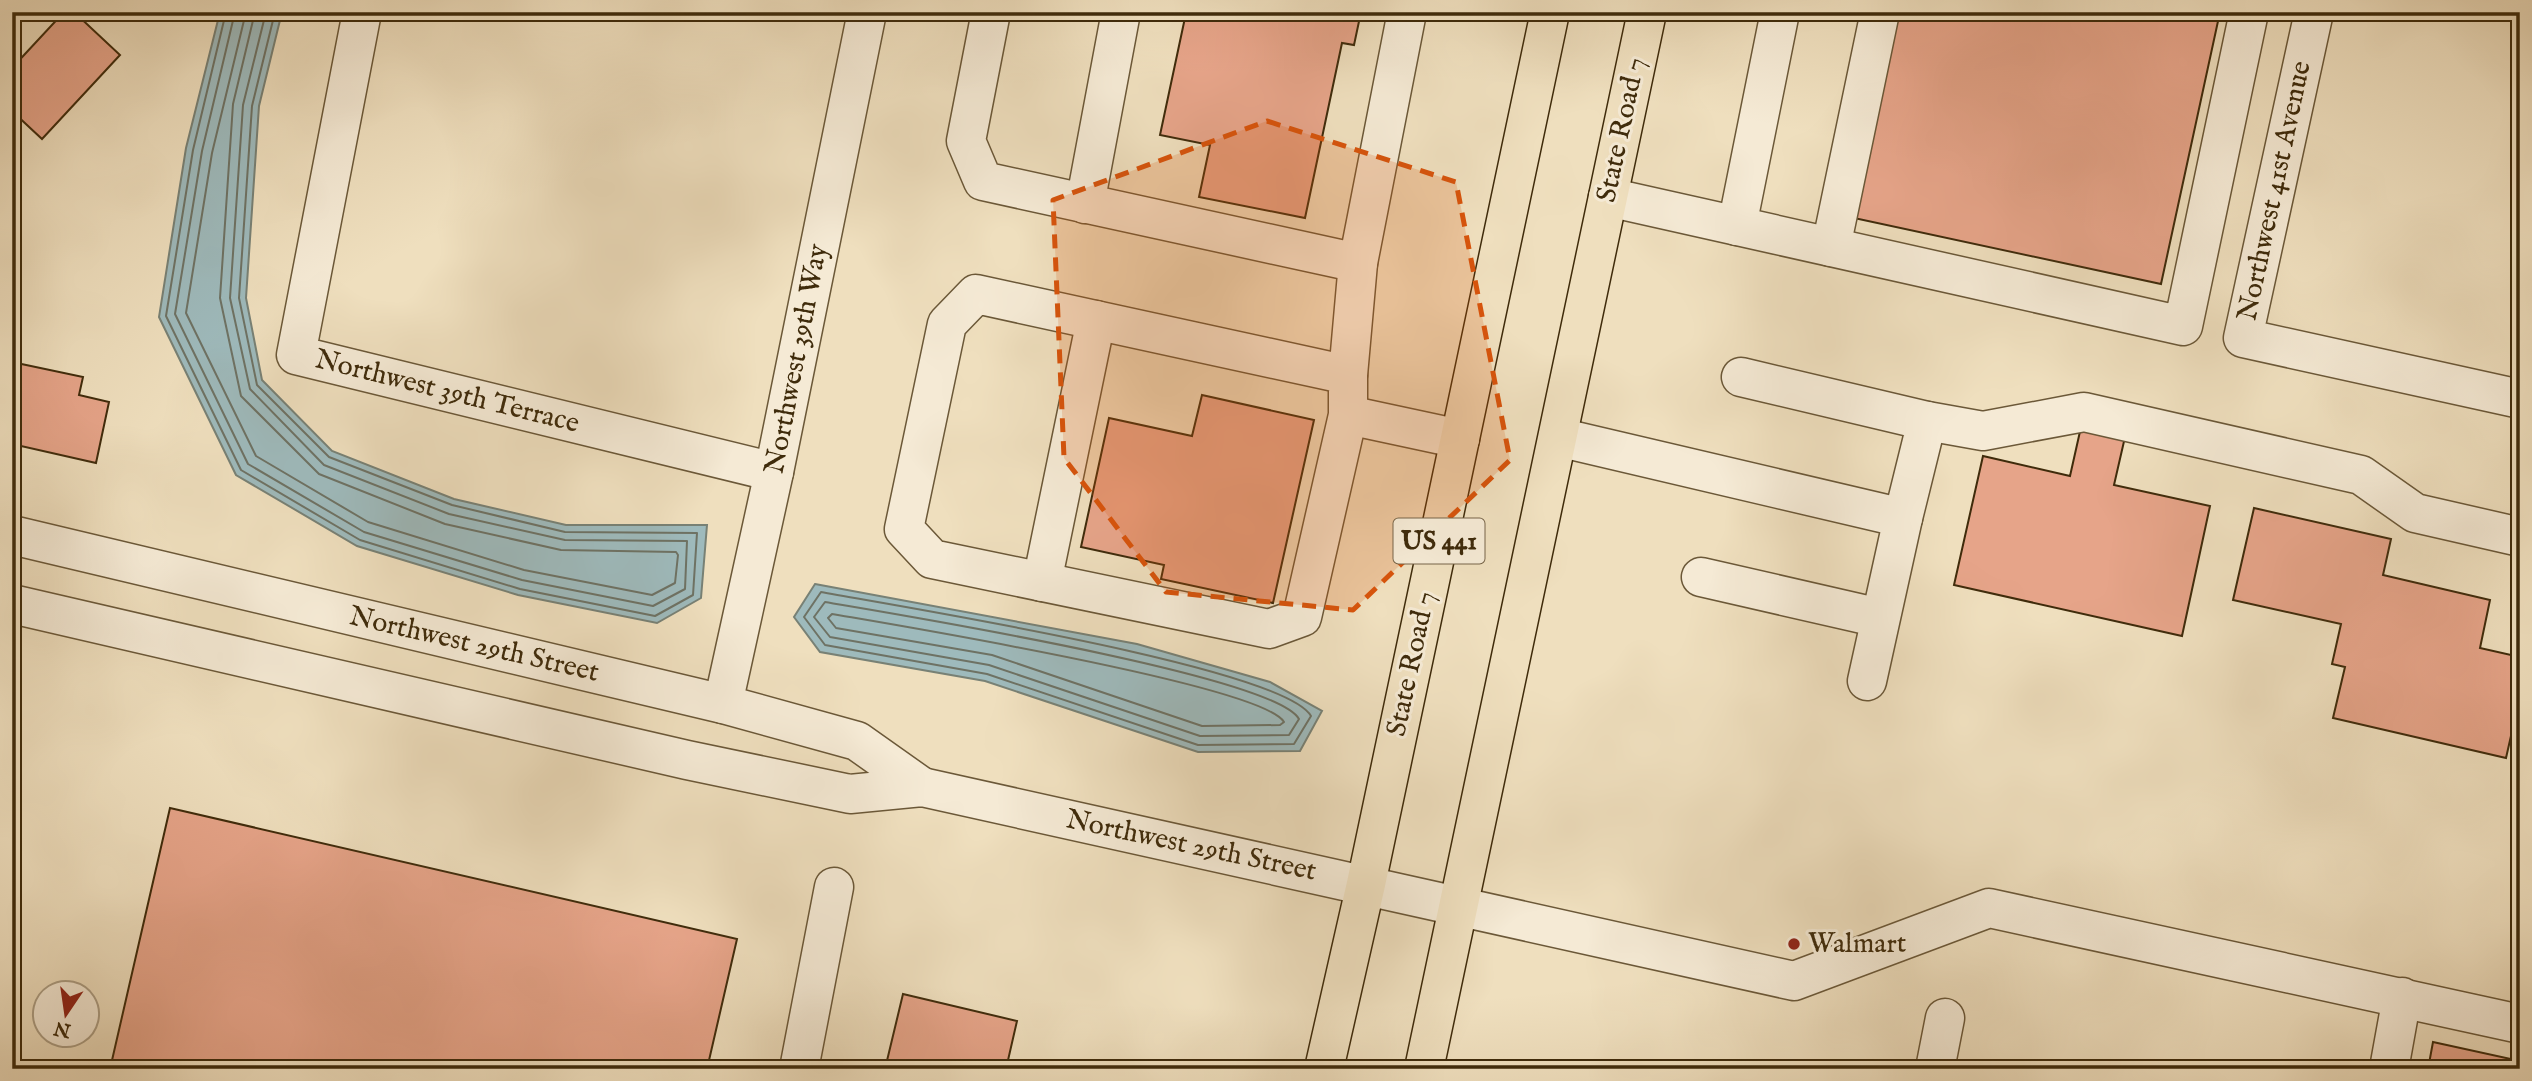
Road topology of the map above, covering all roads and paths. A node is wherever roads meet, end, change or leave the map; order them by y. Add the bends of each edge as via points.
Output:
1 (362, 12) edge
2 (867, 12) edge
3 (991, 12) edge
4 (1121, 12) edge
5 (1407, 12) edge
6 (1550, 12) edge
7 (1647, 12) edge
8 (1780, 12) edge
9 (1880, 12) edge
10 (2249, 12) edge
11 (2314, 12) edge
12 (1608, 197) junction
13 (1085, 204) junction
14 (1737, 226) junction
15 (1831, 247) junction
16 (1357, 263) junction
17 (1096, 320) junction
18 (1348, 375) junction
19 (1741, 377) dead end
20 (2520, 399) edge
21 (1348, 415) junction
22 (1927, 421) junction
23 (1558, 437) junction
24 (1460, 439) junction
25 (774, 472) junction
26 (1903, 518) junction
27 (12, 535) edge
28 (2520, 537) edge
29 (1701, 577) dead end
30 (1042, 582) junction
31 (12, 604) edge
32 (1881, 618) junction
33 (1867, 681) dead end
34 (723, 704) junction
35 (922, 787) junction
36 (1366, 884) junction
37 (834, 887) dead end
38 (1460, 904) junction
39 (2402, 997) junction
40 (1945, 1018) dead end
41 (2520, 1024) edge
42 (799, 1069) edge
43 (1324, 1069) edge
44 (1424, 1069) edge
45 (1935, 1069) edge
46 (2389, 1069) edge

1 - 25 street, Northwest 39th Terrace via 296,355
2 - 25 street, Northwest 39th Way
3 - 13 street via 966,141 983,181
4 - 13 street
5 - 16 street
6 - 24 main road, State Road 7 / US 441
7 - 12 main road, State Road 7
8 - 14 street
9 - 15 street
10 - 15 street via 2183,326
11 - 20 street, Northwest 41st Avenue via 2243,338
12 - 14 street
12 - 23 main road, State Road 7
13 - 16 street
14 - 15 street
16 - 18 street
17 - 18 street
17 - 30 street
17 - 30 street via 976,294 947,324 904,529 932,559
18 - 21 street
19 - 22 street
21 - 24 street
21 - 30 street via 1302,617 1269,629
22 - 26 street
22 - 28 street via 1983,431 2084,412 2361,475 2415,513
23 - 26 street
23 - 38 main road, State Road 7
24 - 36 main road, State Road 7 / US 441
25 - 34 street, Northwest 39th Way
26 - 32 street
27 - 34 street, Northwest 29th Street
29 - 32 street
31 - 35 street, Northwest 29th Street via 850,794
32 - 33 street
34 - 35 street, Northwest 29th Street via 857,741
35 - 36 street, Northwest 29th Street
36 - 38 street, Northwest 29th Street
36 - 43 main road, State Road 7 / US 441
37 - 42 street
38 - 39 street, Northwest 29th Street via 1794,981 1989,908
38 - 44 main road, State Road 7
39 - 41 street, Northwest 29th Street
39 - 46 street
40 - 45 street

